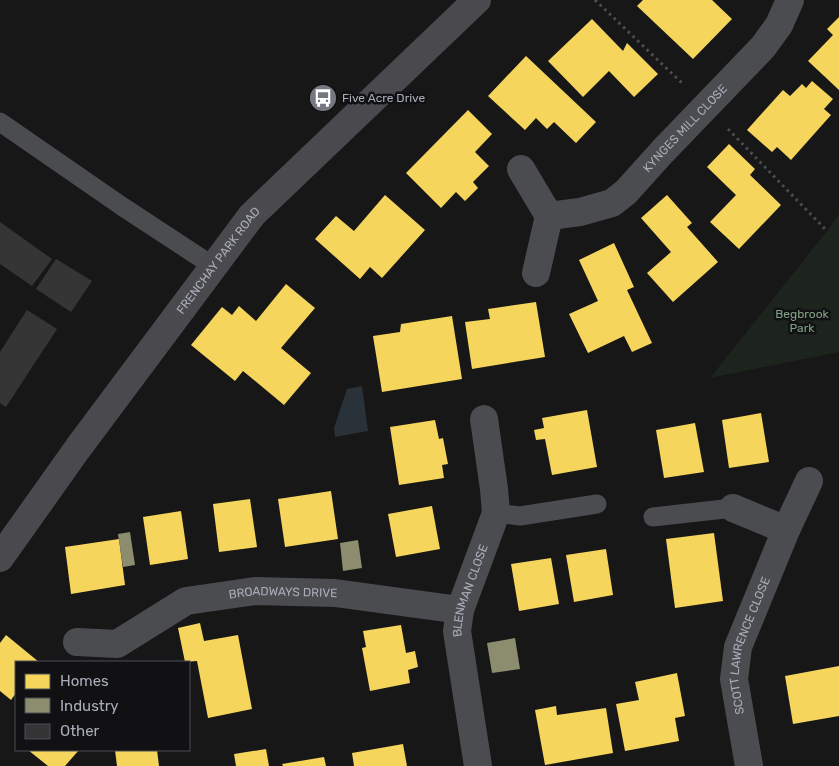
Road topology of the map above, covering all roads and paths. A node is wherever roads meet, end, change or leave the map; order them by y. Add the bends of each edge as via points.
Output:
1 (478, 0) edge
2 (790, 0) edge
3 (0, 122) edge
4 (521, 169) dead end
5 (549, 216) junction
6 (213, 266) junction
7 (536, 273) dead end
8 (484, 419) dead end
9 (809, 481) dead end
10 (596, 504) dead end
11 (733, 508) joint
12 (496, 513) junction
13 (653, 517) dead end
14 (786, 530) junction
15 (0, 558) edge
16 (460, 610) junction
17 (77, 642) dead end
18 (124, 653) edge
19 (478, 766) edge
20 (749, 766) edge

1 - 6 main road, FRENCHAY PARK ROAD via 252,215
2 - 5 street, KYNGES MILL CLOSE via 779,25 763,47 626,192 612,202 580,212
3 - 6 lane
4 - 5 street
5 - 7 street
6 - 15 main road, FRENCHAY PARK ROAD
8 - 12 street, BLENMAN CLOSE
9 - 14 street, SCOTT LAWRENCE CLOSE
10 - 12 lane via 520,516
11 - 13 lane
11 - 14 street
12 - 16 street, BLENMAN CLOSE
14 - 20 street, SCOTT LAWRENCE CLOSE via 738,647 734,679
16 - 18 street, BROADWAYS DRIVE via 335,593 255,591 186,601
16 - 19 street, BLENMAN CLOSE via 457,631
17 - 18 street, BROADWAYS DRIVE

